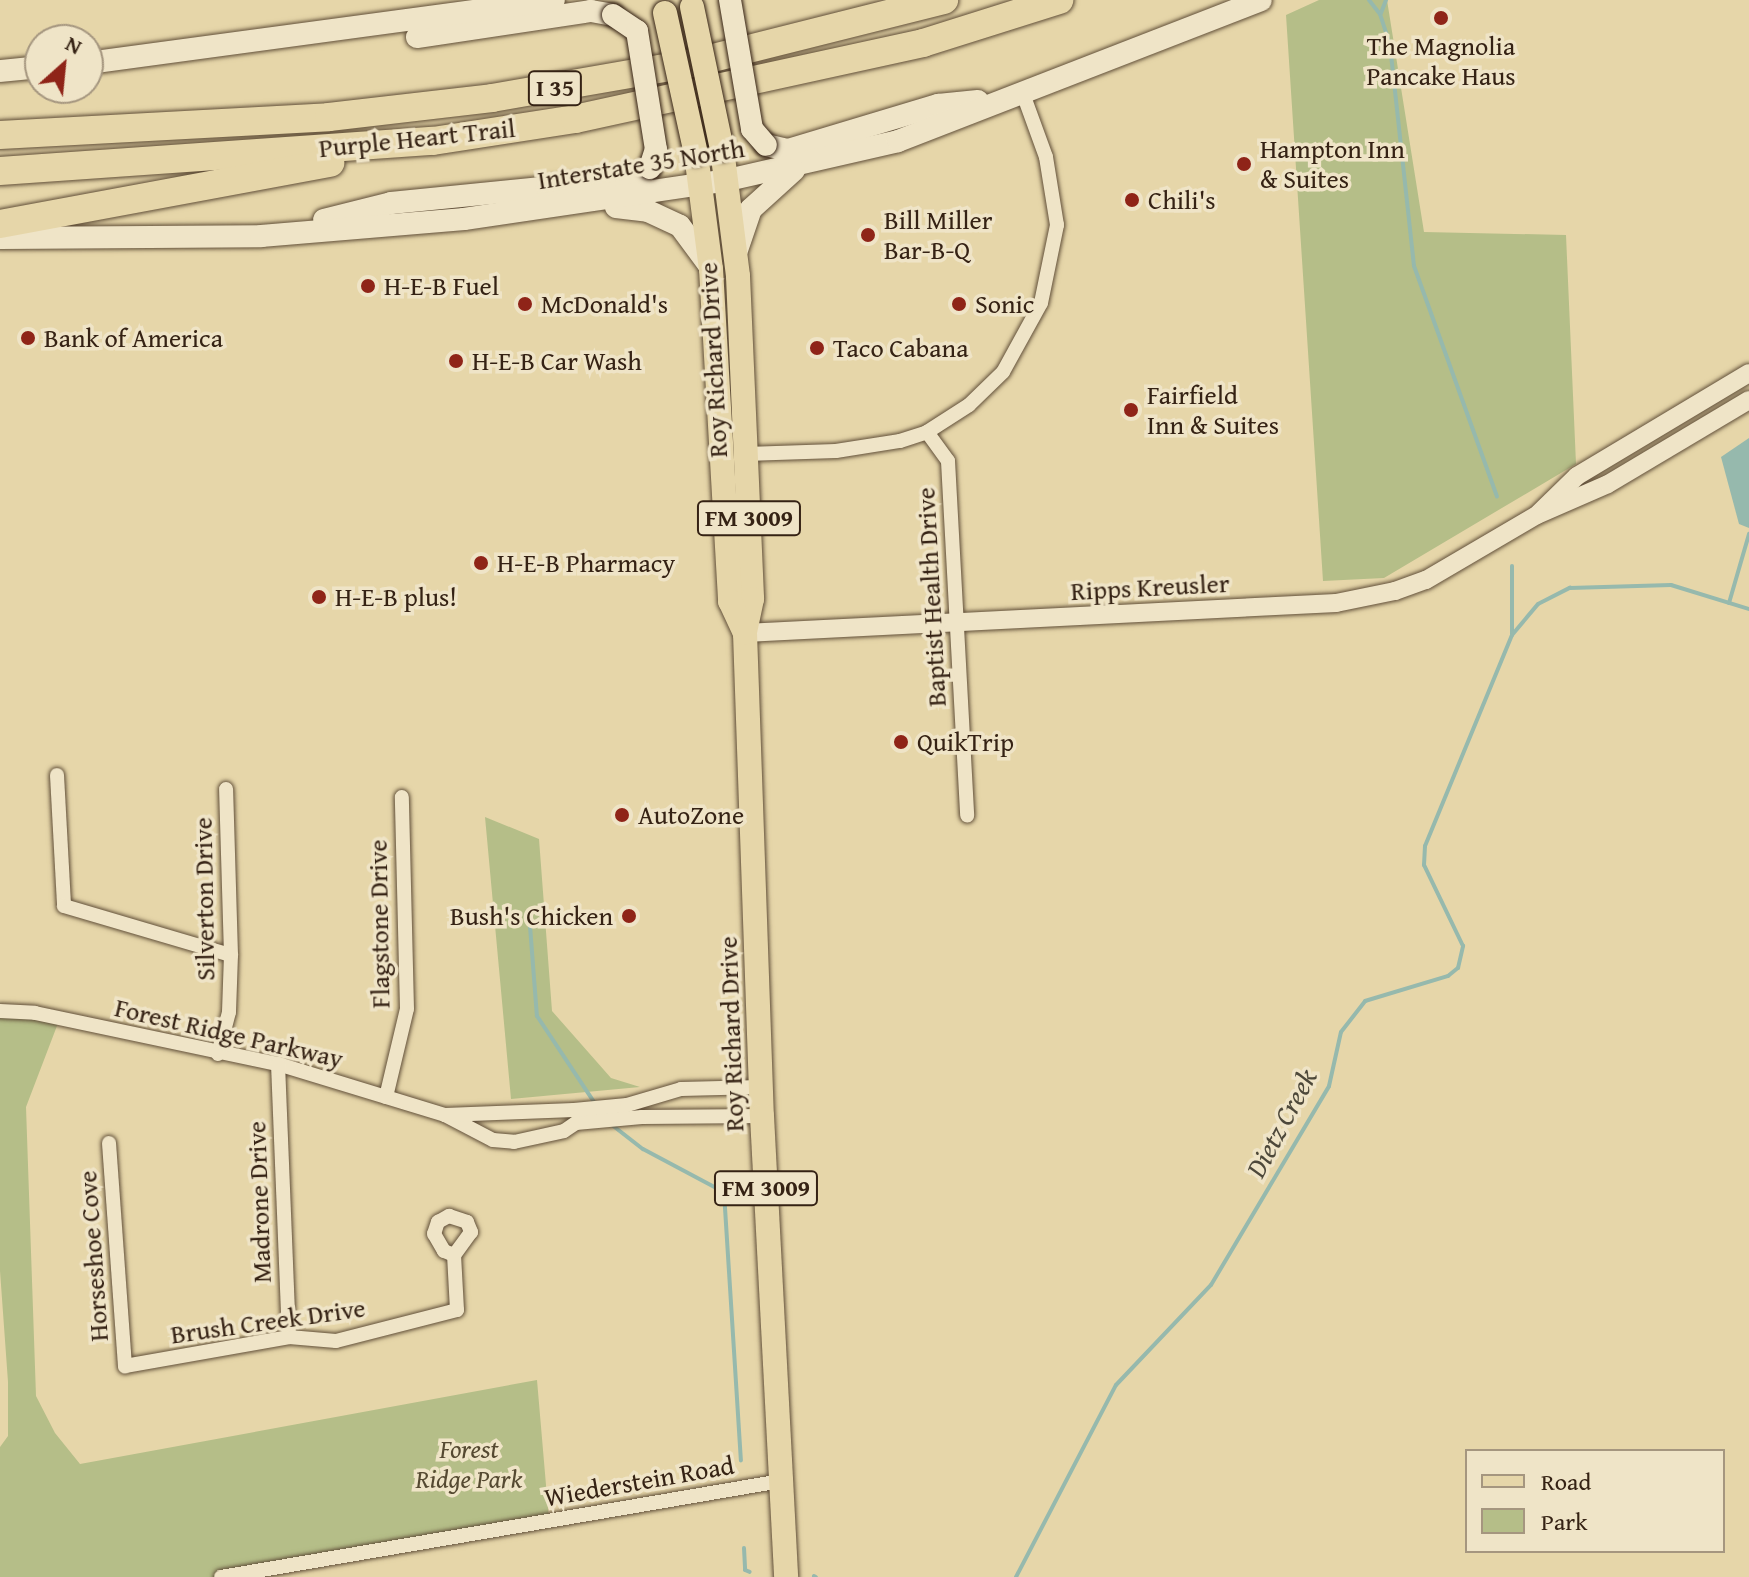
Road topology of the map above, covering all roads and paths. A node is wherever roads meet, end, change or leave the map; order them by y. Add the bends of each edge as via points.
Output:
1 (554, 0) edge
2 (730, 0) edge
3 (944, 0) edge
4 (1059, 0) edge
5 (1261, 0) edge
6 (691, 4) edge
7 (664, 6) edge
8 (324, 35) junction
9 (104, 61) edge
10 (24, 69) edge
11 (0, 71) edge
12 (1013, 95) junction
13 (0, 115) edge
14 (158, 125) junction
15 (0, 135) edge
16 (433, 141) junction
17 (802, 165) junction
18 (0, 171) edge
19 (728, 180) junction
20 (702, 185) junction
21 (591, 203) junction
22 (0, 224) edge
23 (261, 236) junction
24 (0, 238) edge
25 (736, 254) junction
26 (711, 269) junction
27 (1749, 373) edge
28 (1749, 400) edge
29 (927, 432) junction
30 (746, 454) junction
31 (1537, 515) junction
32 (956, 623) junction
33 (745, 633) junction
34 (57, 775) dead end
35 (226, 789) dead end
36 (402, 797) dead end
37 (967, 815) dead end
38 (231, 955) junction
39 (0, 1011) edge
40 (218, 1054) junction
41 (278, 1064) junction
42 (761, 1087) junction
43 (386, 1097) junction
44 (445, 1115) junction
45 (575, 1116) junction
46 (762, 1116) junction
47 (109, 1143) dead end
48 (454, 1255) dead end
49 (289, 1337) junction
50 (125, 1366) joint
51 (781, 1481) junction
52 (221, 1577) edge
53 (786, 1577) edge

1 - 8 main road
2 - 12 main road, bridge via 752,129 766,145 788,150 938,105
3 - 14 highway, Purple Heart Trail / I 35 via 693,63 492,98 329,117
4 - 16 highway, Purple Heart Trail / I 35 via 923,43 772,80
5 - 12 main road, Interstate 35 North
6 - 19 main road, FM 3009, bridge
7 - 20 main road, FM 3009, bridge
8 - 9 main road
8 - 23 main road, bridge via 403,39 591,11 613,15 637,31 656,149 650,168 632,179 391,203
10 - 11 main road
12 - 17 main road, Interstate 35 North via 898,141
12 - 29 street via 1046,157 1056,206 1049,279 1021,347 1003,372 969,405
13 - 14 highway
14 - 15 highway, Purple Heart Trail / I 35
16 - 18 highway, Purple Heart Trail / I 35
16 - 22 highway
17 - 19 main road, Interstate 35 North
17 - 25 main road via 759,197 745,221
19 - 20 main road, Interstate 35 North
19 - 25 main road, Roy Richard Drive / FM 3009
20 - 21 main road, Interstate 35 North
20 - 26 main road, Roy Richard Drive / FM 3009
21 - 23 main road, Interstate 35 North
21 - 26 main road via 665,217 696,241
23 - 24 main road, Interstate 35 North
25 - 30 main road, Roy Richard Drive / FM 3009
26 - 33 main road, Roy Richard Drive / FM 3009 via 729,586
27 - 31 street, Ripps Kreusler via 1577,476
28 - 31 street, Ripps Kreusler via 1608,484
29 - 30 street via 864,448
29 - 32 street, Baptist Health Drive via 948,461
30 - 33 main road, Roy Richard Drive / FM 3009 via 752,599
31 - 32 street, Ripps Kreusler via 1426,580 1365,598
32 - 33 street, Ripps Kreusler
32 - 37 street, Baptist Health Drive
33 - 42 main road, Roy Richard Drive / FM 3009
34 - 38 street via 64,906
35 - 38 street, Silverton Drive
36 - 43 street, Flagstone Drive via 407,1009
38 - 40 street, Silverton Drive via 229,1012
39 - 40 street, Forest Ridge Parkway via 35,1013
40 - 41 street, Forest Ridge Parkway
41 - 43 street, Forest Ridge Parkway
41 - 49 street, Madrone Drive
42 - 45 street, Forest Ridge Parkway via 681,1089
42 - 46 main road, Roy Richard Drive / FM 3009
43 - 44 street, Forest Ridge Parkway
44 - 45 street, Forest Ridge Parkway
44 - 45 street, Forest Ridge Parkway via 493,1140 514,1142 564,1131
45 - 46 street, Forest Ridge Parkway
46 - 51 main road, Roy Richard Drive / FM 3009
47 - 50 street, Horseshoe Cove
48 - 49 street, Brush Creek Drive via 457,1310 336,1341
49 - 50 street, Brush Creek Drive
51 - 52 street, Wiederstein Road
51 - 53 main road, Roy Richard Drive / FM 3009

